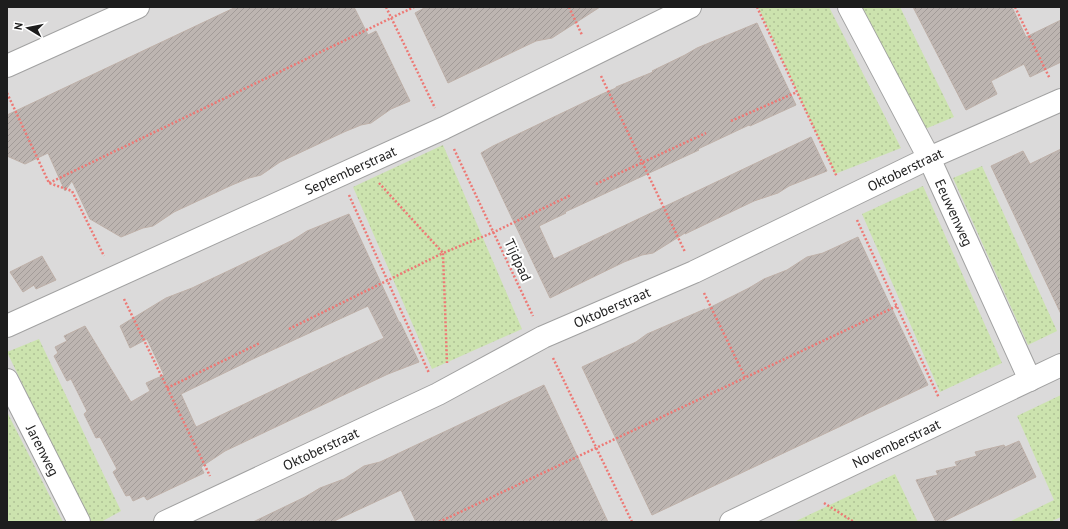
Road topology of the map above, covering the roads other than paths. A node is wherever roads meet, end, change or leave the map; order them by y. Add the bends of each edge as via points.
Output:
1 (138, 7) edge
2 (690, 7) edge
3 (849, 7) edge
4 (7, 66) edge
5 (1061, 100) edge
6 (929, 158) junction
7 (7, 326) edge
8 (1061, 365) edge
9 (7, 380) edge
10 (1030, 380) junction
11 (79, 522) edge
12 (166, 522) edge
13 (731, 522) edge

1 - 4 street
2 - 7 street, Septemberstraat via 444,128
3 - 6 street, Eeuwenweg
5 - 6 street, Oktoberstraat
6 - 10 street, Eeuwenweg
6 - 12 street, Oktoberstraat via 694,272 543,337 443,392
8 - 10 street, Novemberstraat
9 - 11 street, Jarenweg
10 - 13 street, Novemberstraat

